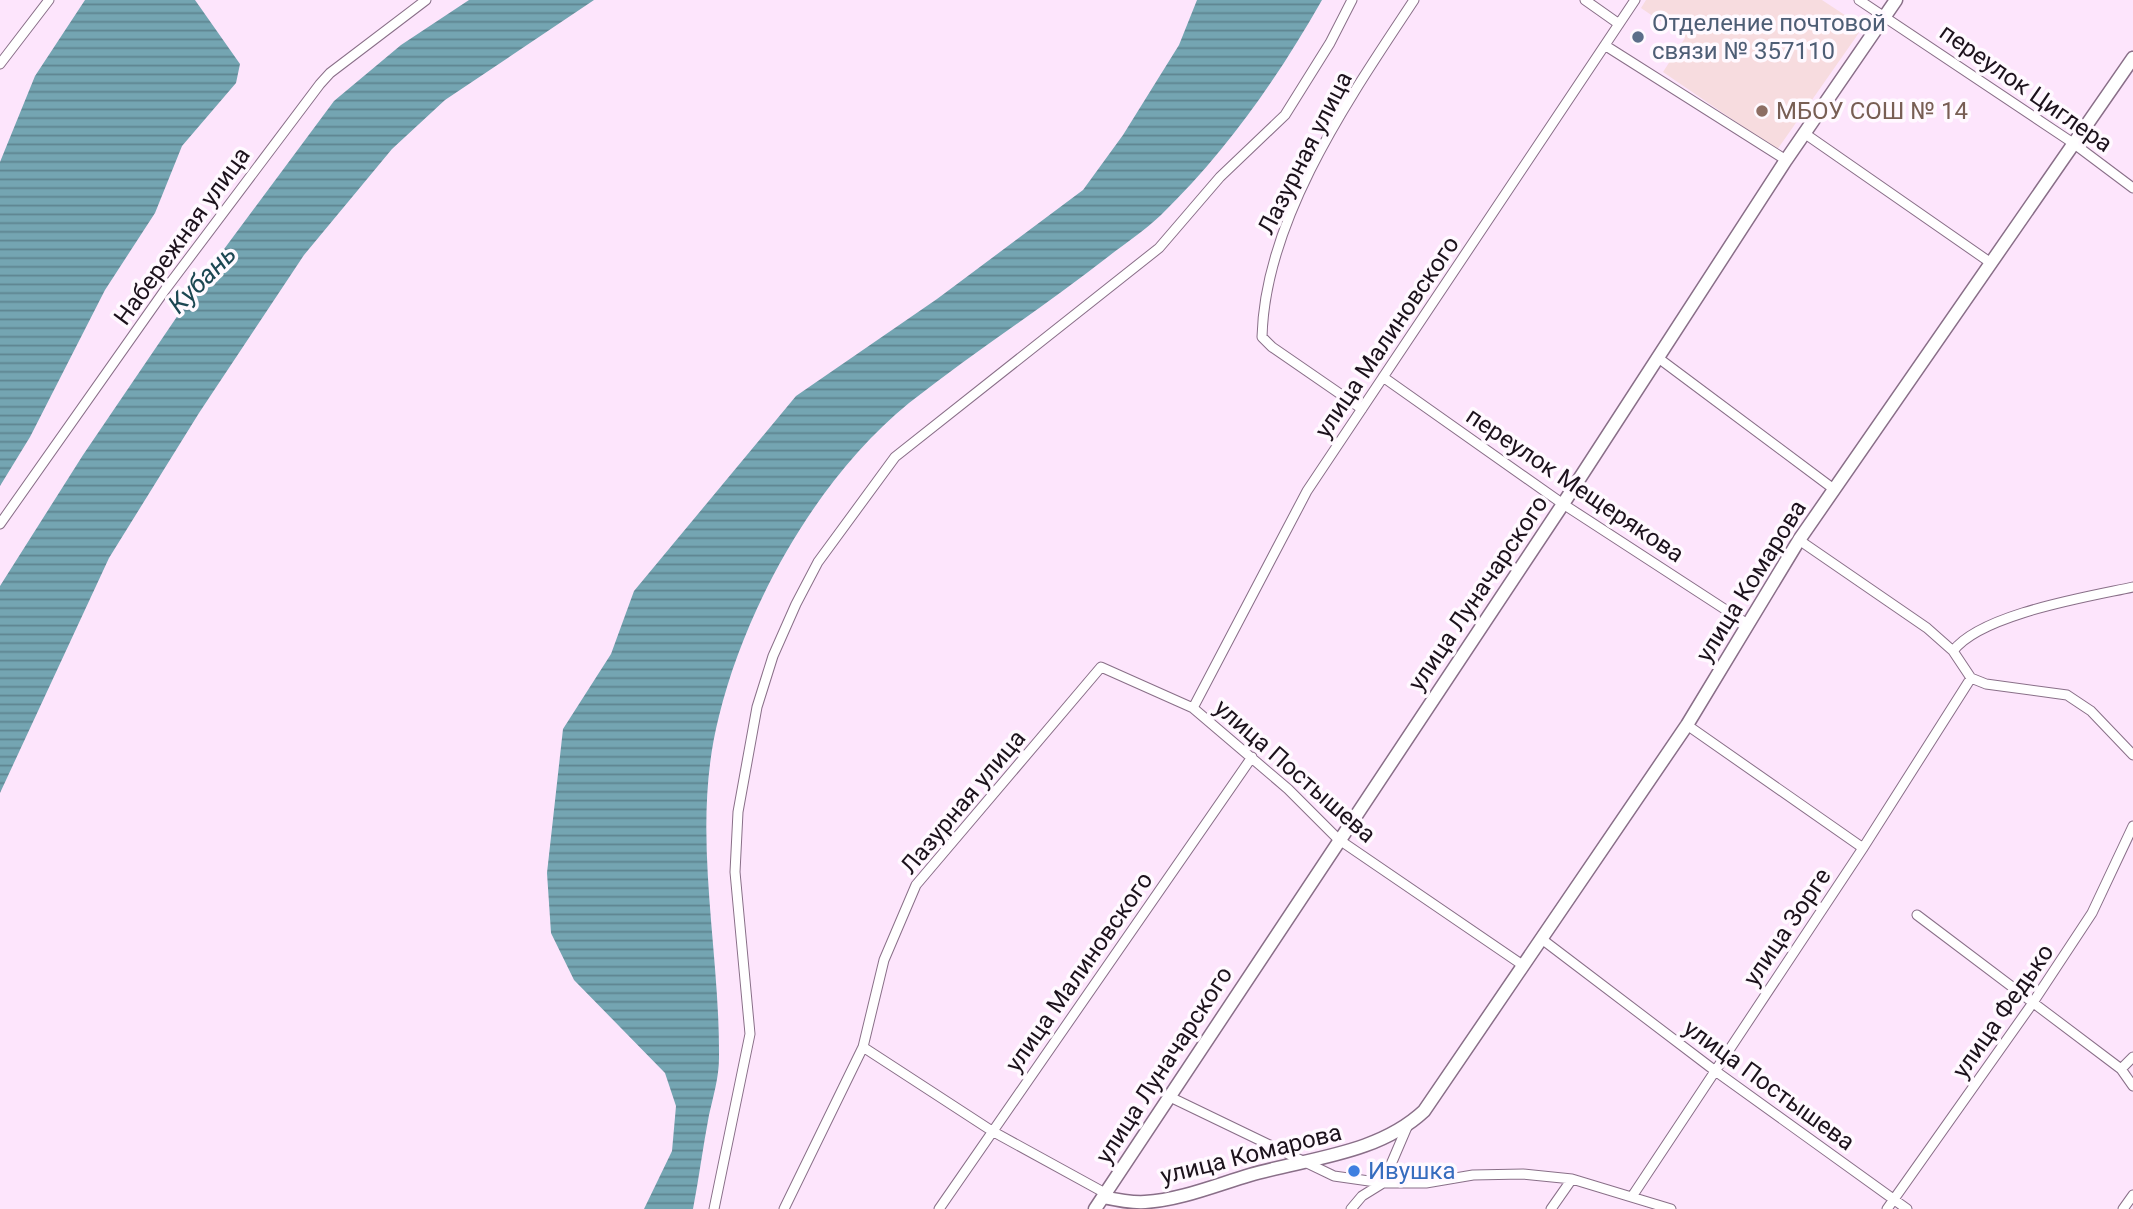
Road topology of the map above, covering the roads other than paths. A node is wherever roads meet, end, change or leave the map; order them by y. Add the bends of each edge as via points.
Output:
1 (49, 0) edge
2 (426, 0) edge
3 (1352, 0) edge
4 (1414, 0) edge
5 (1585, 0) edge
6 (1635, 0) edge
7 (1859, 0) edge
8 (1896, 0) edge
9 (1885, 15) junction
10 (1619, 24) junction
11 (1606, 46) junction
12 (2133, 58) edge
13 (0, 64) edge
14 (1804, 133) junction
15 (2073, 143) junction
16 (1786, 160) junction
17 (2133, 188) edge
18 (1991, 263) junction
19 (1657, 357) junction
20 (1383, 377) junction
21 (1362, 409) junction
22 (1835, 490) junction
23 (1563, 504) junction
24 (0, 524) edge
25 (1799, 540) junction
26 (2133, 587) edge
27 (1746, 623) junction
28 (1953, 651) junction
29 (1101, 667) joint
30 (1971, 678) junction
31 (1193, 708) junction
32 (1687, 725) junction
33 (2133, 755) edge
34 (1252, 757) junction
35 (2133, 826) edge
36 (1338, 839) junction
37 (1863, 848) junction
38 (1917, 915) dead end
39 (1543, 940) junction
40 (1524, 966) junction
41 (2032, 1004) junction
42 (863, 1047) junction
43 (2133, 1057) edge
44 (2121, 1069) junction
45 (1714, 1070) junction
46 (2133, 1086) edge
47 (1168, 1096) junction
48 (1407, 1127) junction
49 (992, 1131) junction
50 (1299, 1161) junction
51 (1573, 1179) junction
52 (1383, 1183) junction
53 (1104, 1195) junction
54 (1633, 1195) junction
55 (2133, 1195) edge
56 (1895, 1200) junction
57 (714, 1209) edge
58 (783, 1209) edge
59 (939, 1209) edge
60 (1095, 1209) edge
61 (1351, 1209) edge
62 (1551, 1209) edge
63 (1671, 1209) edge
64 (1887, 1209) edge
65 (1908, 1209) edge
66 (2123, 1209) edge

1 - 13 street
2 - 24 street, Набережная улица via 320,84 164,290
3 - 57 street via 1285,115 1220,177 1159,248 895,457 818,562 773,656 757,707 738,811 735,872 750,1034
4 - 21 street, Лазурная улица via 1346,104 1280,234 1263,313 1262,337 1272,347
5 - 10 street
6 - 10 street, улица Малиновского
7 - 9 street, переулок Циглера
8 - 9 street, улица Луначарского
9 - 14 street, улица Луначарского
9 - 15 street, переулок Циглера
10 - 11 street, улица Малиновского
11 - 16 street
11 - 20 street, улица Малиновского
12 - 15 street, улица Комарова
14 - 16 street, улица Луначарского
14 - 18 street
15 - 17 street, переулок Циглера
15 - 18 street, улица Комарова
16 - 19 street, улица Луначарского
18 - 22 street, улица Комарова
19 - 22 street
19 - 23 street, улица Луначарского
20 - 21 street, улица Малиновского
20 - 23 street, переулок Мещерякова
21 - 31 street, улица Малиновского via 1307,491
22 - 25 street, улица Комарова
23 - 27 street, переулок Мещерякова
23 - 36 street, улица Луначарского
25 - 27 street, улица Комарова
25 - 28 street
26 - 28 street via 2069,600 1979,628
27 - 32 street, улица Комарова
28 - 30 street
29 - 31 street, улица Постышева
29 - 42 street, Лазурная улица via 916,885 884,960
30 - 33 street via 2067,695
30 - 37 street, улица Зорге
31 - 34 street, улица Постышева
32 - 37 street
32 - 39 street, улица Комарова
34 - 36 street, улица Постышева
34 - 49 street, улица Малиновского
35 - 41 street, улица Федько via 2092,914
36 - 40 street, улица Постышева
36 - 47 street, улица Луначарского
37 - 45 street, улица Зорге
38 - 41 street
39 - 40 street, улица Комарова
39 - 45 street, улица Постышева
40 - 48 street, улица Комарова via 1424,1111
41 - 44 street
41 - 56 street, улица Федько
42 - 49 street
42 - 58 street, Лазурная улица
43 - 44 street
44 - 46 street
45 - 54 street, улица Зорге
45 - 56 street, улица Постышева
47 - 50 street
47 - 53 street, улица Луначарского
48 - 50 street, улица Комарова via 1355,1149
48 - 52 street, улица Комарова
49 - 53 street
49 - 59 street, улица Малиновского
50 - 52 street via 1334,1176
50 - 53 street, улица Комарова via 1165,1199 1127,1202
51 - 52 street via 1473,1175 1426,1183
51 - 54 street
51 - 62 street
52 - 61 street, улица Комарова
53 - 60 street, улица Луначарского
54 - 63 street
55 - 66 street
56 - 64 street, улица Федько
56 - 65 street, улица Постышева

